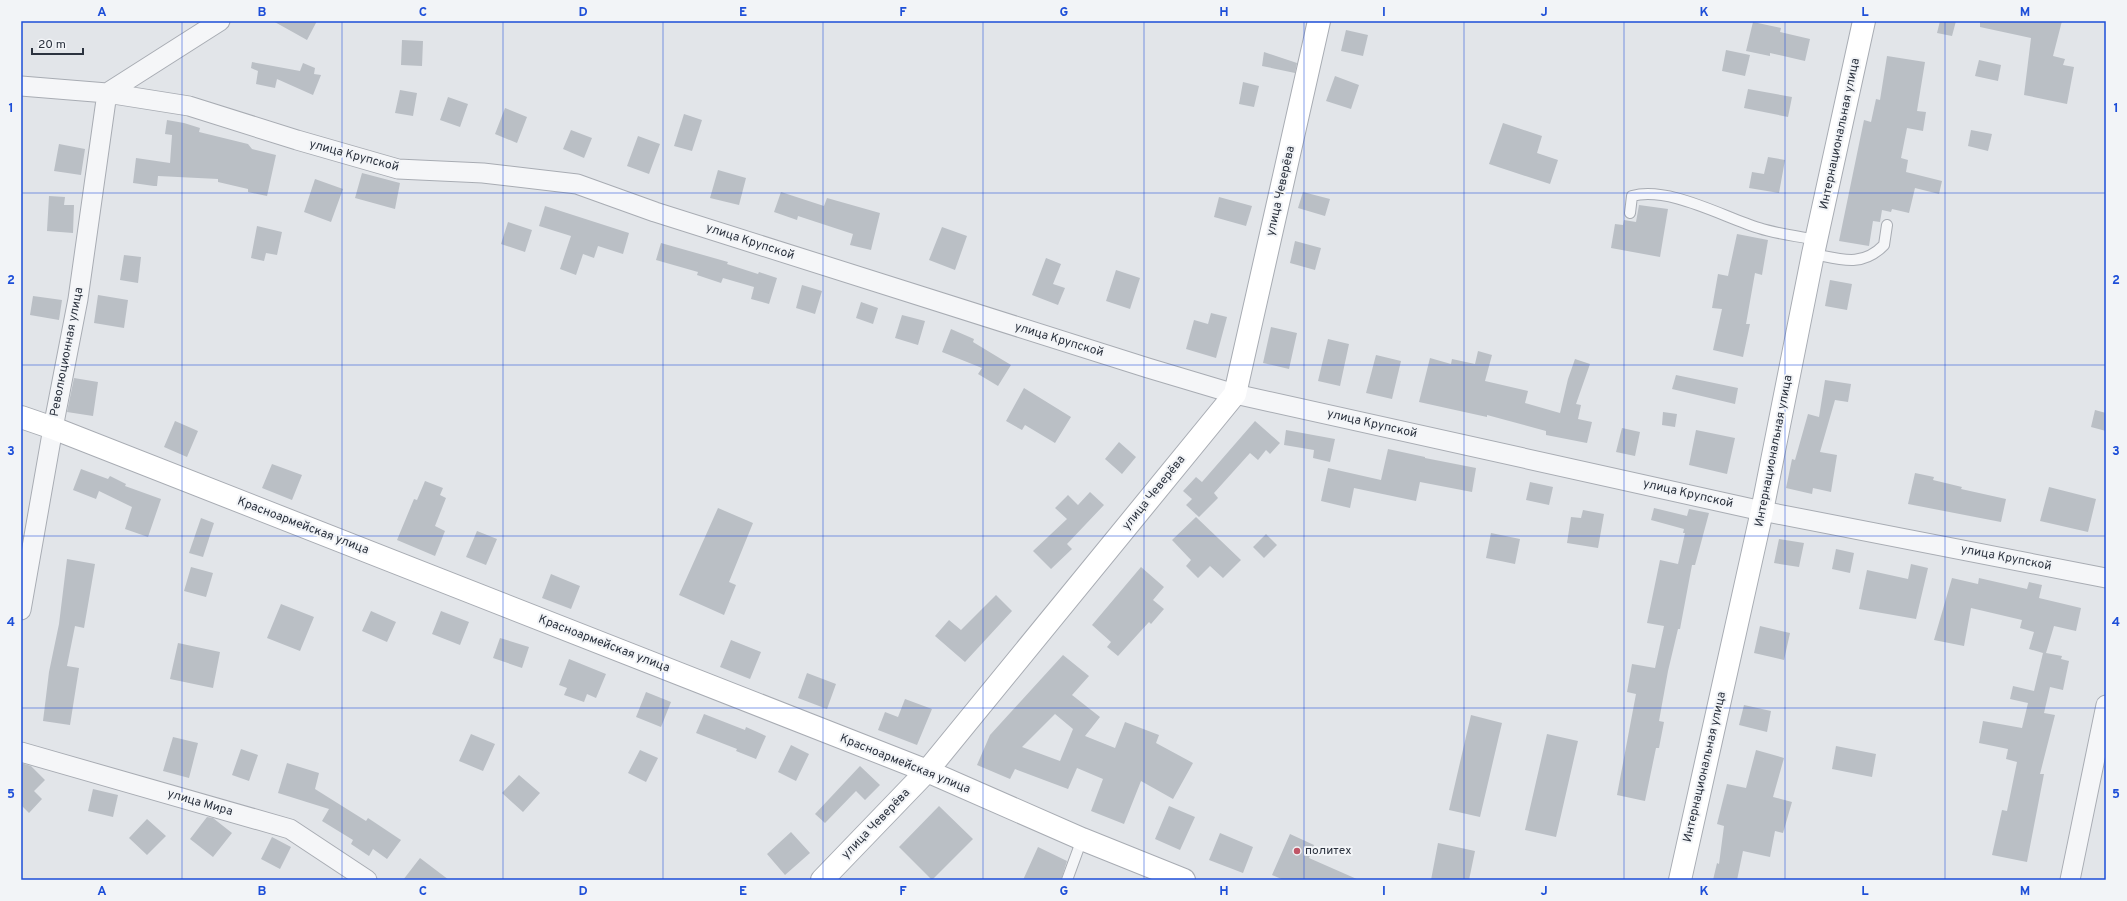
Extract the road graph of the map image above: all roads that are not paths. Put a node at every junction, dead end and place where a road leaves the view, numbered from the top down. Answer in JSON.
{"nodes":[{"id":1,"x":220,"y":21,"type":"edge"},
{"id":2,"x":1319,"y":21,"type":"edge"},
{"id":3,"x":1864,"y":21,"type":"edge"},
{"id":4,"x":21,"y":86,"type":"edge"},
{"id":5,"x":107,"y":93,"type":"junction"},
{"id":6,"x":1630,"y":213,"type":"dead end"},
{"id":7,"x":1887,"y":224,"type":"dead end"},
{"id":8,"x":1814,"y":247,"type":"junction"},
{"id":9,"x":1235,"y":394,"type":"junction"},
{"id":10,"x":21,"y":417,"type":"edge"},
{"id":11,"x":53,"y":428,"type":"junction"},
{"id":12,"x":1762,"y":511,"type":"junction"},
{"id":13,"x":2106,"y":578,"type":"edge"},
{"id":14,"x":21,"y":610,"type":"edge"},
{"id":15,"x":2106,"y":705,"type":"edge"},
{"id":16,"x":21,"y":752,"type":"edge"},
{"id":17,"x":927,"y":771,"type":"junction"},
{"id":18,"x":1082,"y":839,"type":"junction"},
{"id":19,"x":367,"y":880,"type":"edge"},
{"id":20,"x":822,"y":880,"type":"edge"},
{"id":21,"x":1067,"y":880,"type":"edge"},
{"id":22,"x":1184,"y":880,"type":"edge"},
{"id":23,"x":1680,"y":880,"type":"edge"},
{"id":24,"x":2070,"y":880,"type":"edge"}],
"edges":[{"from":1,"to":5,"type":"street"},
{"from":2,"to":9,"type":"main road","name":"улица Чеверёва"},
{"from":3,"to":8,"type":"main road","name":"Интернациональная улица"},
{"from":4,"to":5,"type":"street","name":"улица Крупской"},
{"from":5,"to":9,"type":"street","name":"улица Крупской"},
{"from":5,"to":11,"type":"street","name":"Революционная улица"},
{"from":6,"to":8,"type":"lane"},
{"from":7,"to":8,"type":"lane"},
{"from":8,"to":12,"type":"main road","name":"Интернациональная улица"},
{"from":9,"to":12,"type":"street","name":"улица Крупской"},
{"from":9,"to":17,"type":"main road","name":"улица Чеверёва"},
{"from":10,"to":11,"type":"main road","name":"Красноармейская улица"},
{"from":11,"to":14,"type":"street","name":"Революционная улица"},
{"from":11,"to":17,"type":"main road","name":"Красноармейская улица"},
{"from":12,"to":13,"type":"street","name":"улица Крупской"},
{"from":12,"to":23,"type":"main road","name":"Интернациональная улица"},
{"from":15,"to":24,"type":"street"},
{"from":16,"to":19,"type":"street","name":"улица Мира"},
{"from":17,"to":18,"type":"main road","name":"Красноармейская улица"},
{"from":17,"to":20,"type":"main road","name":"улица Чеверёва"},
{"from":18,"to":21,"type":"lane"},
{"from":18,"to":22,"type":"main road","name":"Красноармейская улица"}]}
